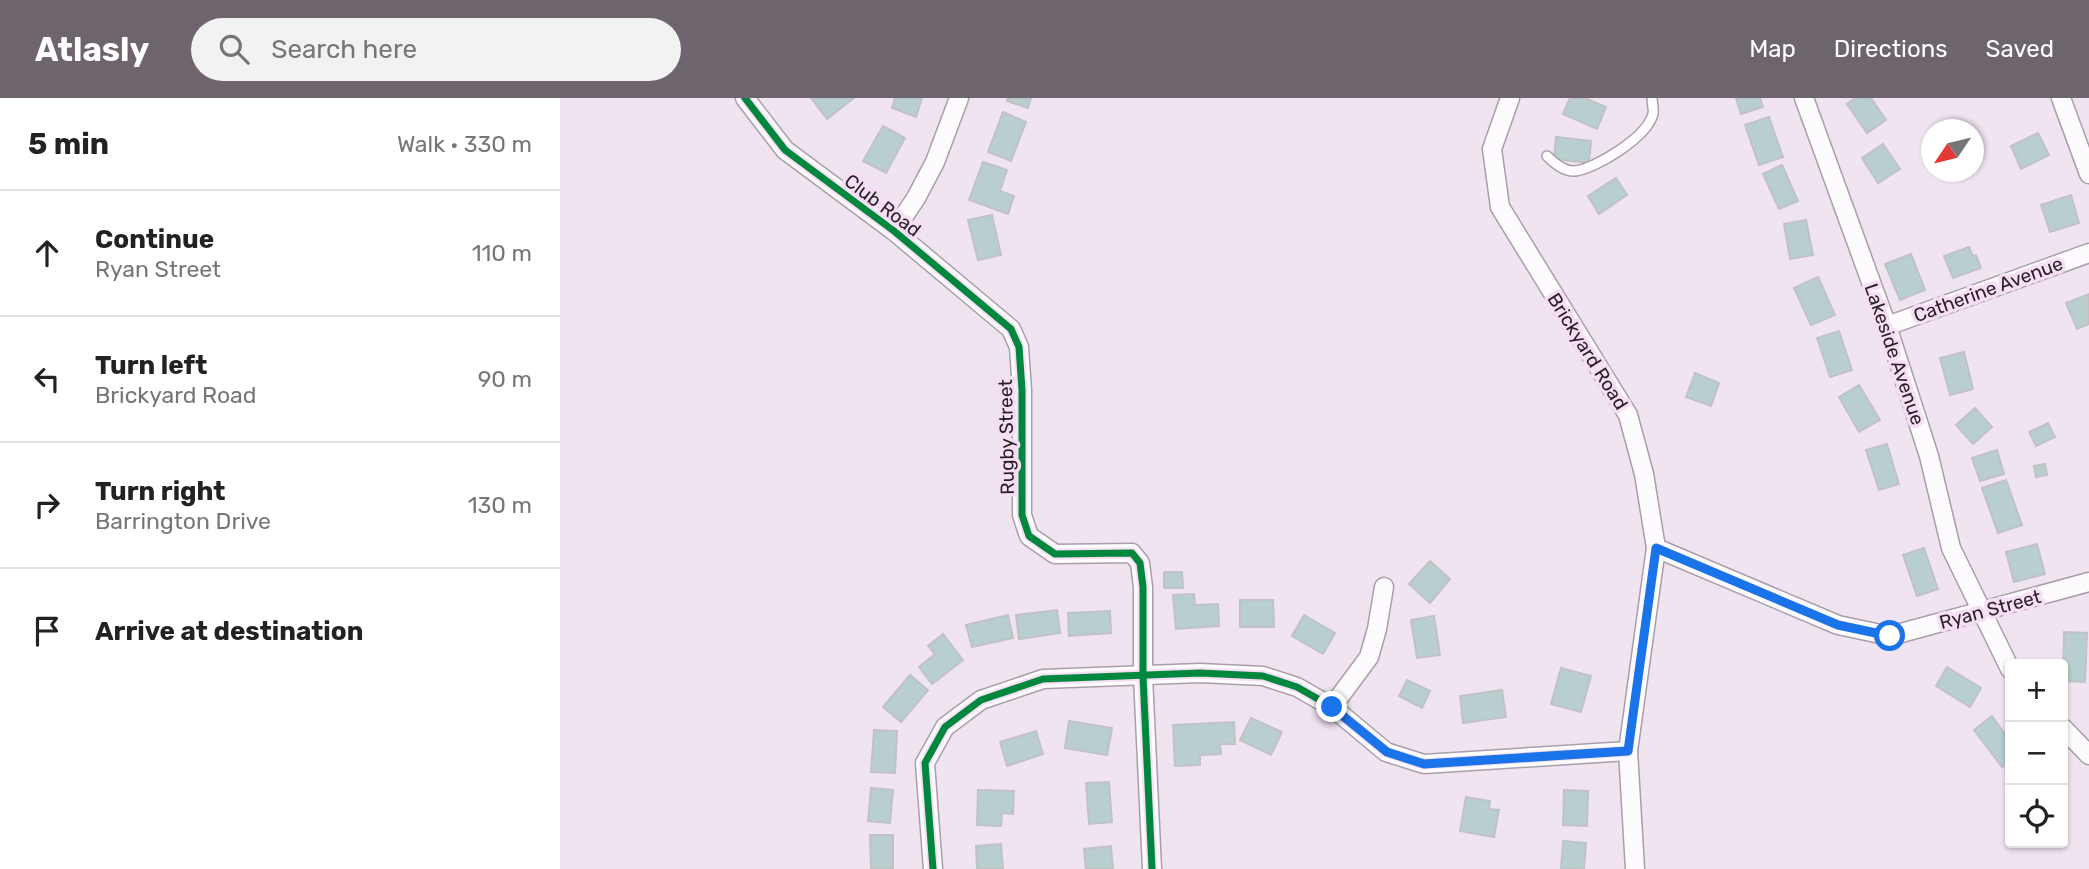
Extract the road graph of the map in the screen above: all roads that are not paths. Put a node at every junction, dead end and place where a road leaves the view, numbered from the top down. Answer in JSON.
{"nodes":[{"id":1,"x":745,"y":98,"type":"edge"},
{"id":2,"x":959,"y":98,"type":"edge"},
{"id":3,"x":1510,"y":98,"type":"edge"},
{"id":4,"x":1652,"y":98,"type":"edge"},
{"id":5,"x":1804,"y":98,"type":"edge"},
{"id":6,"x":2061,"y":98,"type":"edge"},
{"id":7,"x":1546,"y":156,"type":"dead end"},
{"id":8,"x":2089,"y":174,"type":"edge"},
{"id":9,"x":894,"y":231,"type":"junction"},
{"id":10,"x":2089,"y":253,"type":"edge"},
{"id":11,"x":1887,"y":326,"type":"junction"},
{"id":12,"x":1011,"y":329,"type":"joint"},
{"id":13,"x":1656,"y":548,"type":"junction"},
{"id":14,"x":2089,"y":582,"type":"edge"},
{"id":15,"x":1384,"y":587,"type":"dead end"},
{"id":16,"x":1982,"y":610,"type":"junction"},
{"id":17,"x":2005,"y":659,"type":"edge"},
{"id":18,"x":1143,"y":676,"type":"junction"},
{"id":19,"x":1332,"y":707,"type":"junction"},
{"id":20,"x":2068,"y":733,"type":"edge"},
{"id":21,"x":1628,"y":751,"type":"junction"},
{"id":22,"x":2089,"y":755,"type":"edge"},
{"id":23,"x":933,"y":869,"type":"edge"},
{"id":24,"x":1152,"y":869,"type":"edge"},
{"id":25,"x":1635,"y":869,"type":"edge"}],
"edges":[{"from":1,"to":9,"type":"street","name":"Club Road"},
{"from":2,"to":9,"type":"street"},
{"from":3,"to":13,"type":"street","name":"Brickyard Road"},
{"from":4,"to":7,"type":"lane"},
{"from":5,"to":11,"type":"street","name":"Lakeside Avenue"},
{"from":6,"to":8,"type":"street"},
{"from":9,"to":12,"type":"street","name":"Club Road"},
{"from":10,"to":11,"type":"street","name":"Catherine Avenue"},
{"from":11,"to":16,"type":"street","name":"Lakeside Avenue"},
{"from":12,"to":18,"type":"street","name":"Rugby Street"},
{"from":13,"to":16,"type":"street","name":"Ryan Street"},
{"from":13,"to":21,"type":"street","name":"Brickyard Road"},
{"from":14,"to":16,"type":"street","name":"Ryan Street"},
{"from":15,"to":19,"type":"street"},
{"from":16,"to":17,"type":"street","name":"Lakeside Avenue"},
{"from":18,"to":19,"type":"street"},
{"from":18,"to":23,"type":"street"},
{"from":18,"to":24,"type":"street","name":"Rugby Street"},
{"from":19,"to":21,"type":"street"},
{"from":20,"to":22,"type":"street"},
{"from":21,"to":25,"type":"street","name":"Brickyard Road"}]}
